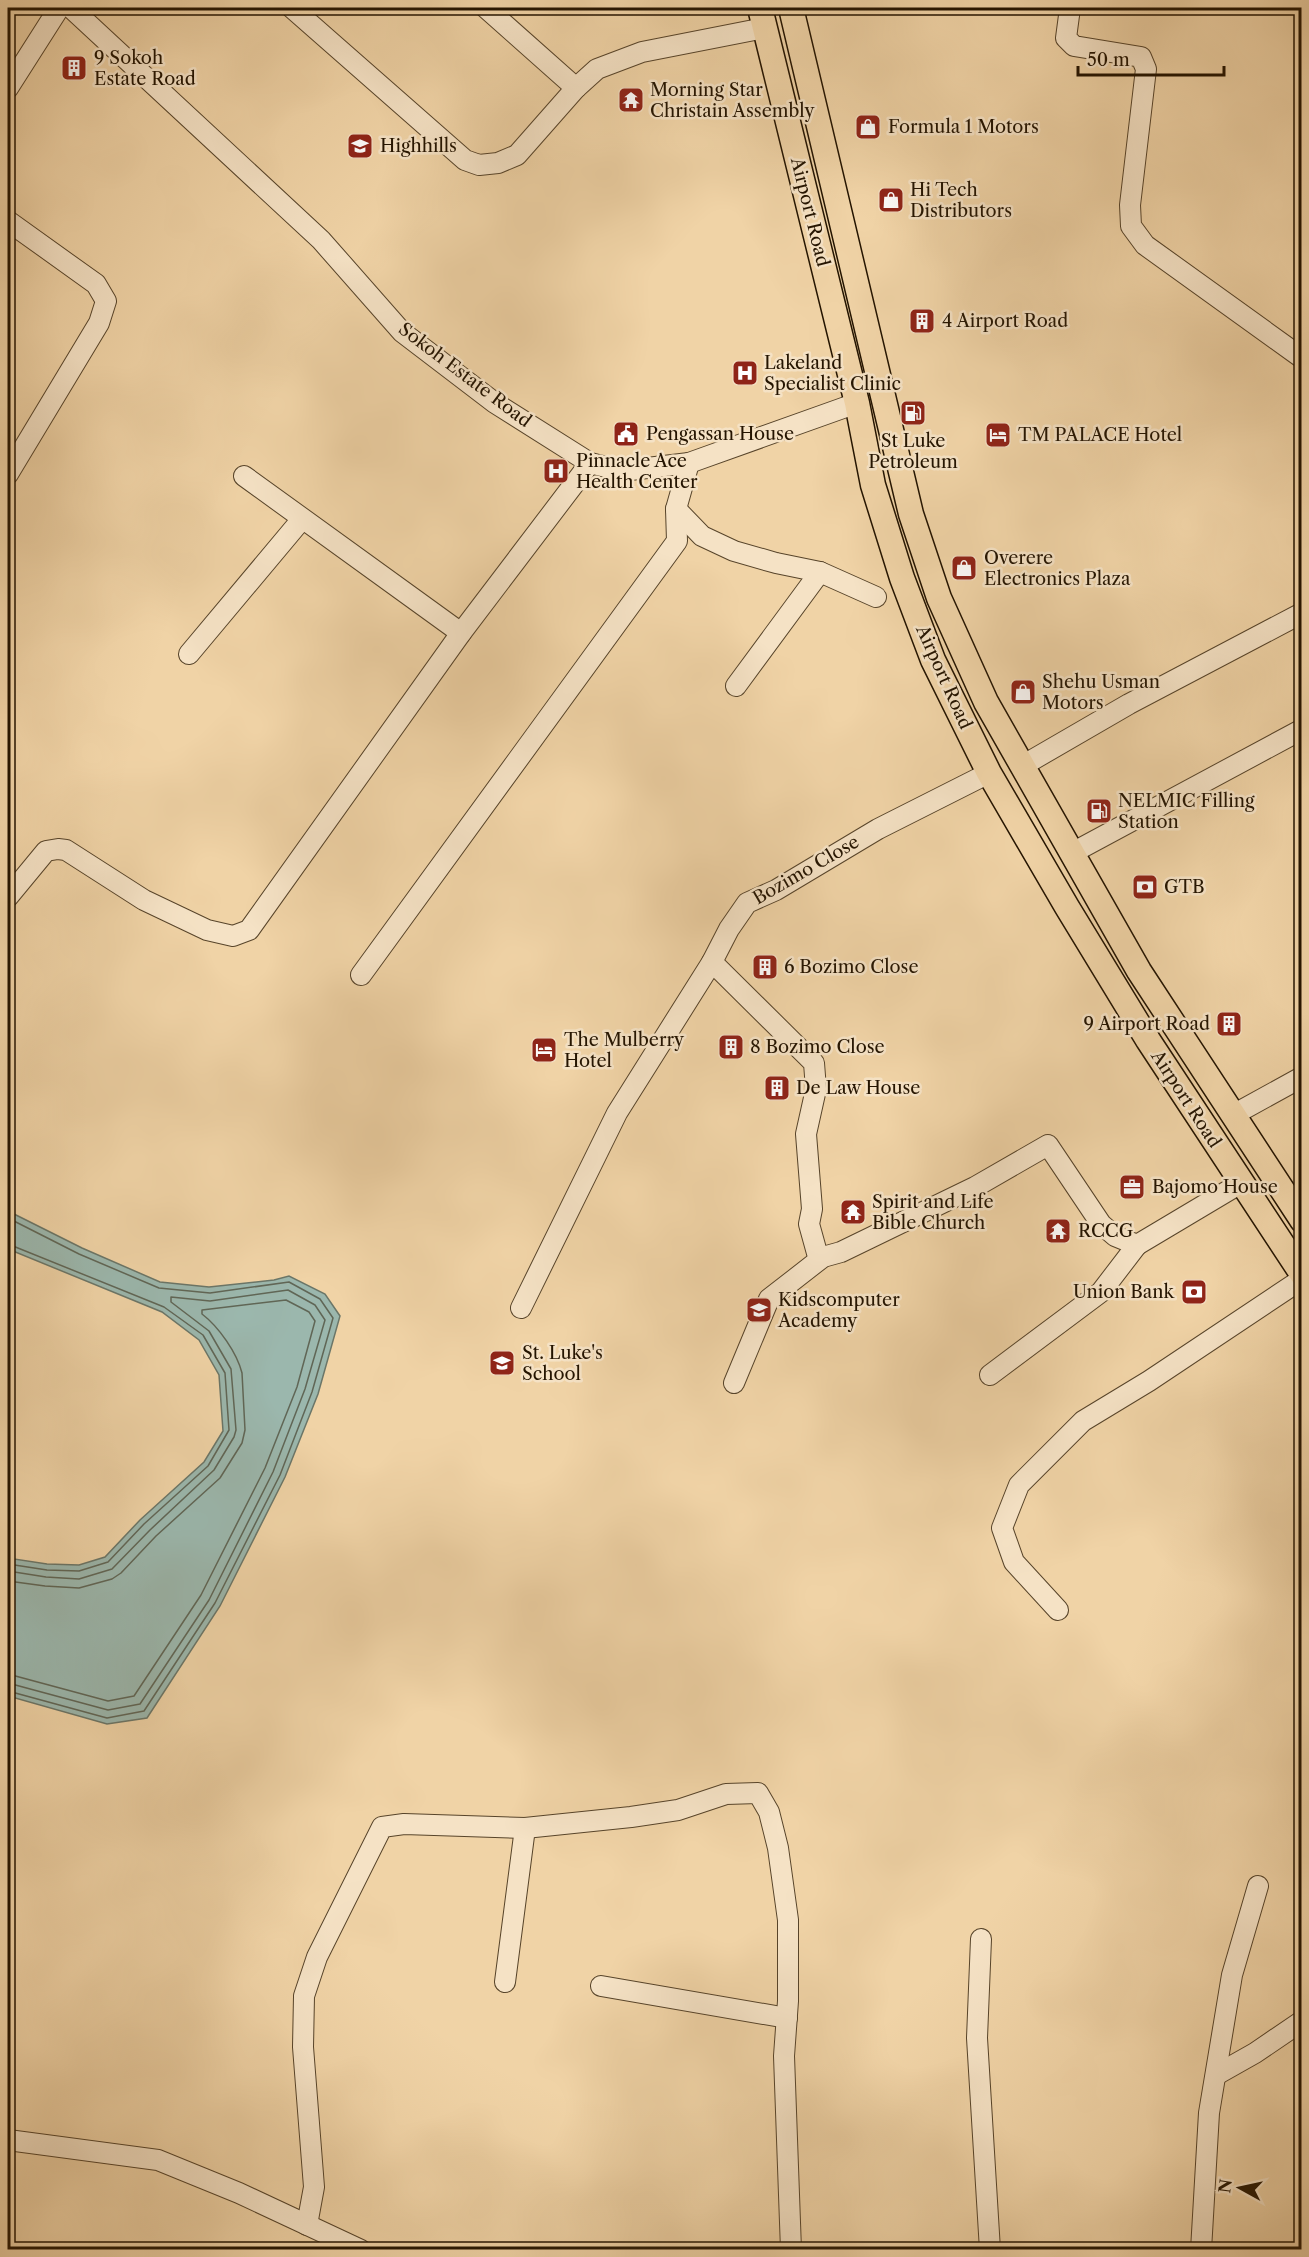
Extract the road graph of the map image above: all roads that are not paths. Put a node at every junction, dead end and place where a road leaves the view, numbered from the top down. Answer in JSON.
{"nodes":[{"id":1,"x":59,"y":8,"type":"edge"},
{"id":2,"x":71,"y":8,"type":"edge"},
{"id":3,"x":292,"y":8,"type":"edge"},
{"id":4,"x":486,"y":8,"type":"edge"},
{"id":5,"x":791,"y":8,"type":"edge"},
{"id":6,"x":1070,"y":8,"type":"edge"},
{"id":7,"x":762,"y":18,"type":"edge"},
{"id":8,"x":8,"y":88,"type":"edge"},
{"id":9,"x":576,"y":88,"type":"junction"},
{"id":10,"x":8,"y":221,"type":"edge"},
{"id":11,"x":1302,"y":358,"type":"edge"},
{"id":12,"x":857,"y":403,"type":"junction"},
{"id":13,"x":590,"y":463,"type":"junction"},
{"id":14,"x":689,"y":463,"type":"junction"},
{"id":15,"x":8,"y":474,"type":"edge"},
{"id":16,"x":244,"y":476,"type":"dead end"},
{"id":17,"x":676,"y":509,"type":"junction"},
{"id":18,"x":302,"y":519,"type":"junction"},
{"id":19,"x":819,"y":572,"type":"junction"},
{"id":20,"x":876,"y":597,"type":"dead end"},
{"id":21,"x":1302,"y":613,"type":"edge"},
{"id":22,"x":461,"y":633,"type":"junction"},
{"id":23,"x":189,"y":654,"type":"dead end"},
{"id":24,"x":736,"y":686,"type":"dead end"},
{"id":25,"x":1302,"y":732,"type":"edge"},
{"id":26,"x":1022,"y":766,"type":"junction"},
{"id":27,"x":989,"y":773,"type":"junction"},
{"id":28,"x":1072,"y":853,"type":"junction"},
{"id":29,"x":1093,"y":890,"type":"junction"},
{"id":30,"x":8,"y":897,"type":"edge"},
{"id":31,"x":1067,"y":907,"type":"junction"},
{"id":32,"x":712,"y":962,"type":"junction"},
{"id":33,"x":361,"y":975,"type":"dead end"},
{"id":34,"x":1302,"y":1077,"type":"edge"},
{"id":35,"x":1233,"y":1115,"type":"junction"},
{"id":36,"x":1241,"y":1183,"type":"junction"},
{"id":37,"x":1302,"y":1220,"type":"edge"},
{"id":38,"x":1137,"y":1245,"type":"junction"},
{"id":39,"x":823,"y":1257,"type":"junction"},
{"id":40,"x":1302,"y":1274,"type":"edge"},
{"id":41,"x":1302,"y":1280,"type":"edge"},
{"id":42,"x":521,"y":1308,"type":"dead end"},
{"id":43,"x":990,"y":1375,"type":"dead end"},
{"id":44,"x":734,"y":1383,"type":"dead end"},
{"id":45,"x":1058,"y":1610,"type":"dead end"},
{"id":46,"x":525,"y":1828,"type":"junction"},
{"id":47,"x":1258,"y":1886,"type":"dead end"},
{"id":48,"x":981,"y":1939,"type":"dead end"},
{"id":49,"x":505,"y":1982,"type":"dead end"},
{"id":50,"x":601,"y":1986,"type":"dead end"},
{"id":51,"x":787,"y":2019,"type":"junction"},
{"id":52,"x":1302,"y":2021,"type":"edge"},
{"id":53,"x":1216,"y":2074,"type":"junction"},
{"id":54,"x":8,"y":2140,"type":"edge"},
{"id":55,"x":306,"y":2225,"type":"junction"},
{"id":56,"x":361,"y":2250,"type":"edge"},
{"id":57,"x":790,"y":2250,"type":"edge"},
{"id":58,"x":990,"y":2250,"type":"edge"},
{"id":59,"x":1201,"y":2250,"type":"edge"}],
"edges":[{"from":1,"to":8,"type":"street"},
{"from":2,"to":13,"type":"street","name":"Sokoh Estate Road"},
{"from":3,"to":9,"type":"street"},
{"from":4,"to":9,"type":"street"},
{"from":5,"to":26,"type":"main road","name":"Airport Road"},
{"from":6,"to":11,"type":"street"},
{"from":7,"to":9,"type":"street"},
{"from":7,"to":12,"type":"main road","name":"Airport Road"},
{"from":10,"to":15,"type":"street"},
{"from":12,"to":14,"type":"street","name":"Sokoh Estate Road"},
{"from":12,"to":27,"type":"main road","name":"Airport Road"},
{"from":13,"to":14,"type":"street","name":"Sokoh Estate Road"},
{"from":13,"to":22,"type":"street"},
{"from":14,"to":17,"type":"street"},
{"from":16,"to":18,"type":"street"},
{"from":17,"to":19,"type":"street"},
{"from":17,"to":33,"type":"street"},
{"from":18,"to":22,"type":"street"},
{"from":18,"to":23,"type":"street"},
{"from":19,"to":20,"type":"street"},
{"from":19,"to":24,"type":"street"},
{"from":21,"to":26,"type":"street"},
{"from":22,"to":30,"type":"street"},
{"from":25,"to":28,"type":"street"},
{"from":26,"to":28,"type":"main road","name":"Airport Road"},
{"from":27,"to":31,"type":"main road","name":"Airport Road"},
{"from":27,"to":32,"type":"street","name":"Bozimo Close"},
{"from":28,"to":29,"type":"main road","name":"Airport Road"},
{"from":29,"to":31,"type":"main road"},
{"from":29,"to":35,"type":"main road","name":"Airport Road"},
{"from":31,"to":36,"type":"main road","name":"Airport Road"},
{"from":32,"to":39,"type":"street"},
{"from":32,"to":42,"type":"street","name":"Bozimo Close"},
{"from":34,"to":35,"type":"street"},
{"from":35,"to":37,"type":"main road","name":"Airport Road"},
{"from":36,"to":38,"type":"street"},
{"from":36,"to":40,"type":"main road","name":"Airport Road"},
{"from":38,"to":39,"type":"street"},
{"from":38,"to":43,"type":"street"},
{"from":39,"to":44,"type":"street"},
{"from":41,"to":45,"type":"street"},
{"from":46,"to":49,"type":"street"},
{"from":46,"to":51,"type":"street"},
{"from":46,"to":55,"type":"street"},
{"from":47,"to":53,"type":"street"},
{"from":48,"to":58,"type":"street"},
{"from":50,"to":51,"type":"street"},
{"from":51,"to":57,"type":"street"},
{"from":52,"to":53,"type":"street"},
{"from":53,"to":59,"type":"street"},
{"from":54,"to":55,"type":"street"},
{"from":55,"to":56,"type":"street"}]}
